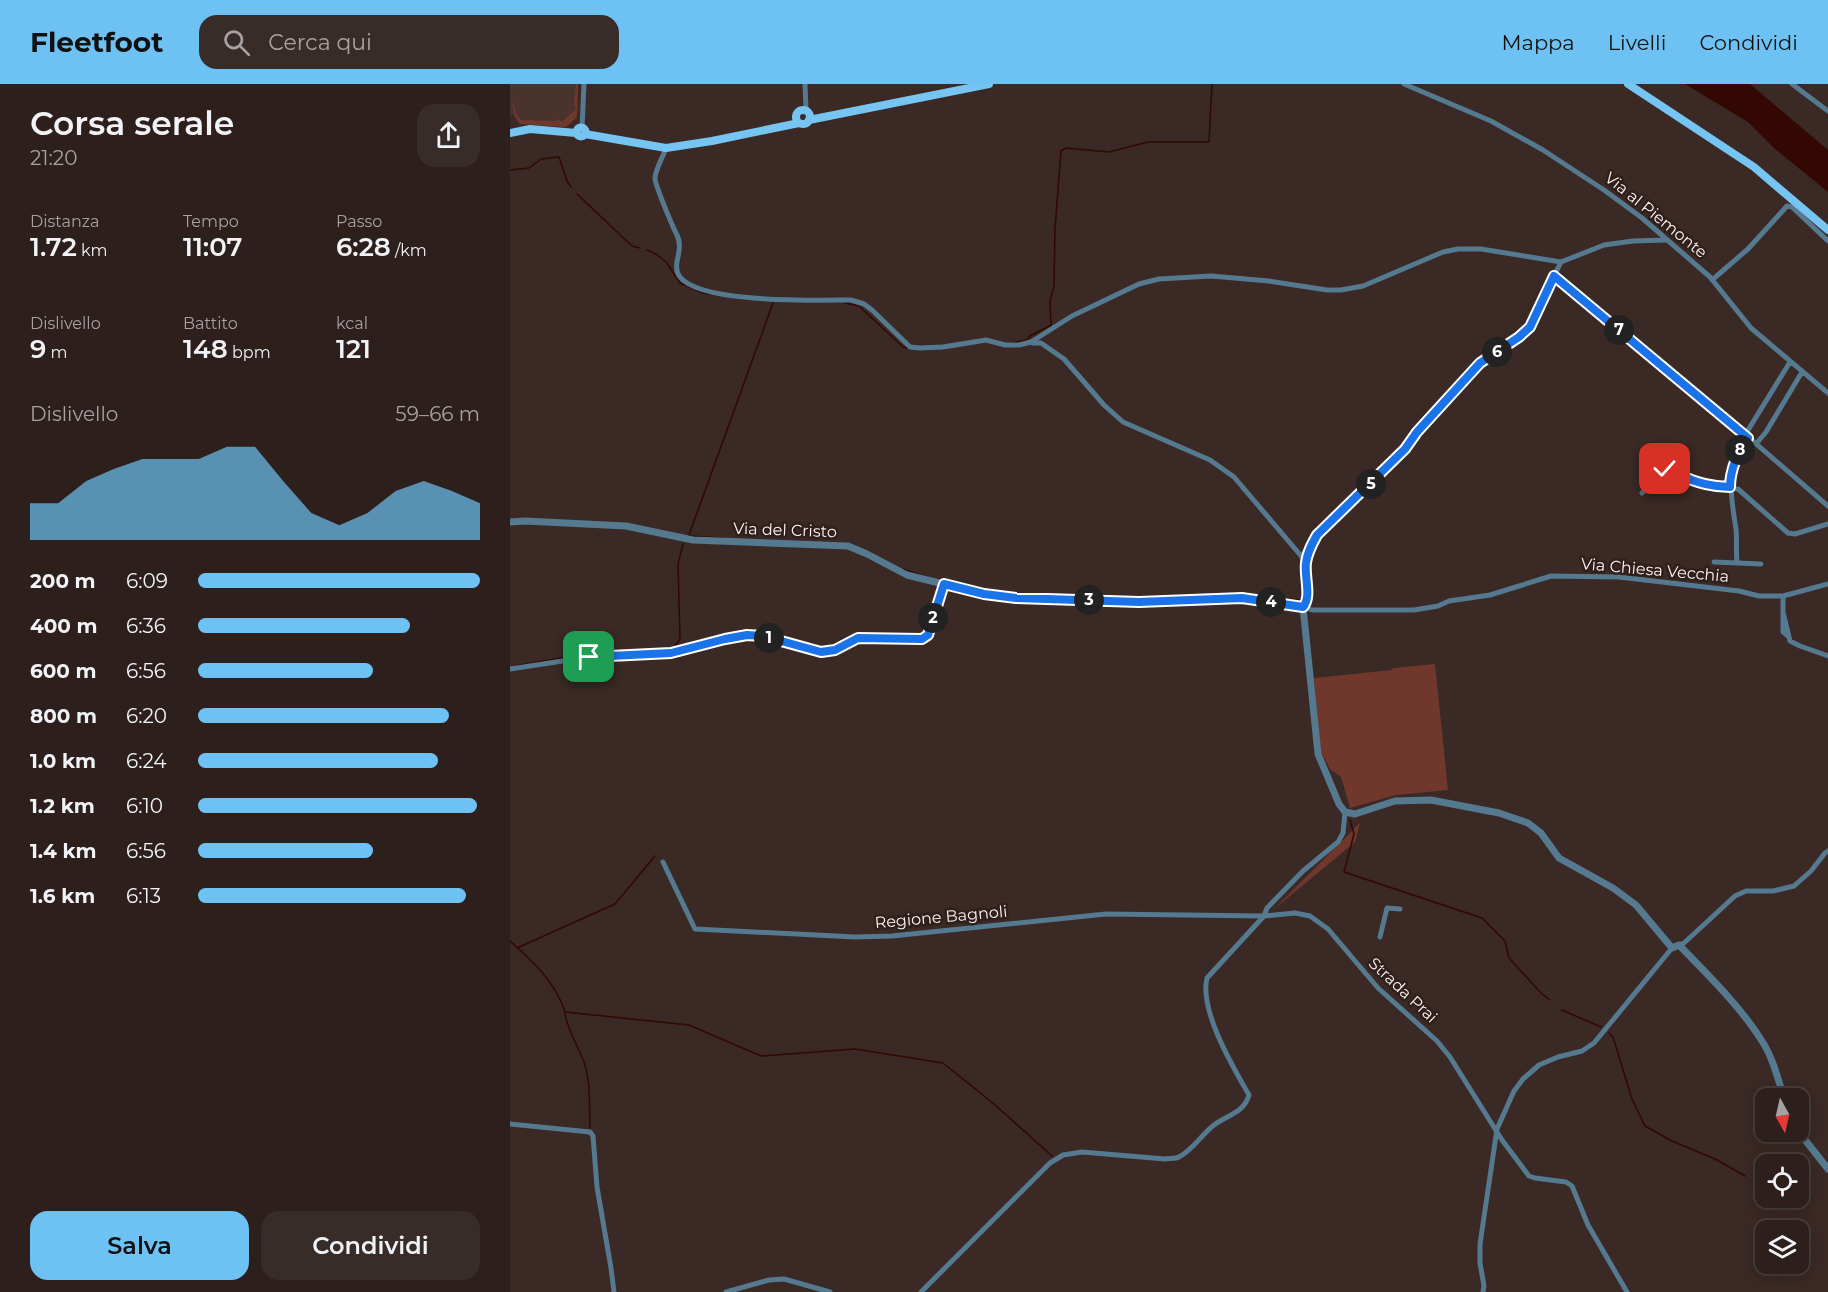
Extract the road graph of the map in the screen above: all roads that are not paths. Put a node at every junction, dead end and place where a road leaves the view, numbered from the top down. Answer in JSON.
{"nodes":[{"id":1,"x":584,"y":84,"type":"edge"},
{"id":2,"x":805,"y":84,"type":"edge"},
{"id":3,"x":989,"y":84,"type":"edge"},
{"id":4,"x":1404,"y":84,"type":"edge"},
{"id":5,"x":1628,"y":84,"type":"edge"},
{"id":6,"x":1792,"y":84,"type":"edge"},
{"id":7,"x":955,"y":87,"type":"edge"},
{"id":8,"x":1828,"y":111,"type":"edge"},
{"id":9,"x":803,"y":116,"type":"junction"},
{"id":10,"x":581,"y":132,"type":"junction"},
{"id":11,"x":510,"y":133,"type":"edge"},
{"id":12,"x":666,"y":148,"type":"junction"},
{"id":13,"x":1828,"y":230,"type":"edge"},
{"id":14,"x":1666,"y":240,"type":"junction"},
{"id":15,"x":1828,"y":240,"type":"edge"},
{"id":16,"x":1560,"y":262,"type":"junction"},
{"id":17,"x":1554,"y":276,"type":"junction"},
{"id":18,"x":1712,"y":280,"type":"junction"},
{"id":19,"x":1031,"y":342,"type":"junction"},
{"id":20,"x":1790,"y":362,"type":"junction"},
{"id":21,"x":1802,"y":372,"type":"junction"},
{"id":22,"x":1828,"y":393,"type":"edge"},
{"id":23,"x":1747,"y":436,"type":"junction"},
{"id":24,"x":1756,"y":444,"type":"junction"},
{"id":25,"x":1730,"y":487,"type":"junction"},
{"id":26,"x":1642,"y":493,"type":"dead end"},
{"id":27,"x":1828,"y":506,"type":"edge"},
{"id":28,"x":510,"y":522,"type":"edge"},
{"id":29,"x":1828,"y":524,"type":"edge"},
{"id":30,"x":1317,"y":535,"type":"junction"},
{"id":31,"x":1302,"y":557,"type":"junction"},
{"id":32,"x":1714,"y":562,"type":"dead end"},
{"id":33,"x":1737,"y":563,"type":"junction"},
{"id":34,"x":1761,"y":564,"type":"dead end"},
{"id":35,"x":1305,"y":579,"type":"junction"},
{"id":36,"x":944,"y":584,"type":"junction"},
{"id":37,"x":1828,"y":584,"type":"edge"},
{"id":38,"x":1783,"y":596,"type":"junction"},
{"id":39,"x":1303,"y":607,"type":"junction"},
{"id":40,"x":1828,"y":656,"type":"edge"},
{"id":41,"x":510,"y":669,"type":"edge"},
{"id":42,"x":1345,"y":812,"type":"junction"},
{"id":43,"x":1828,"y":851,"type":"edge"},
{"id":44,"x":663,"y":862,"type":"dead end"},
{"id":45,"x":1400,"y":909,"type":"dead end"},
{"id":46,"x":1264,"y":916,"type":"junction"},
{"id":47,"x":1380,"y":937,"type":"dead end"},
{"id":48,"x":1676,"y":946,"type":"junction"},
{"id":49,"x":1781,"y":1088,"type":"edge"},
{"id":50,"x":510,"y":1124,"type":"edge"},
{"id":51,"x":1497,"y":1129,"type":"junction"},
{"id":52,"x":1807,"y":1142,"type":"edge"},
{"id":53,"x":1828,"y":1169,"type":"edge"},
{"id":54,"x":614,"y":1292,"type":"edge"},
{"id":55,"x":726,"y":1292,"type":"edge"},
{"id":56,"x":830,"y":1292,"type":"edge"},
{"id":57,"x":921,"y":1292,"type":"edge"},
{"id":58,"x":1483,"y":1292,"type":"edge"},
{"id":59,"x":1628,"y":1292,"type":"edge"}],
"edges":[{"from":1,"to":10,"type":"street"},
{"from":2,"to":9,"type":"street"},
{"from":3,"to":7,"type":"main road"},
{"from":4,"to":14,"type":"street","name":"Via al Piemonte"},
{"from":5,"to":13,"type":"main road"},
{"from":6,"to":8,"type":"street"},
{"from":7,"to":9,"type":"main road"},
{"from":9,"to":12,"type":"main road"},
{"from":10,"to":11,"type":"main road"},
{"from":10,"to":12,"type":"main road"},
{"from":12,"to":19,"type":"street"},
{"from":14,"to":16,"type":"street"},
{"from":14,"to":18,"type":"street","name":"Via al Piemonte"},
{"from":15,"to":18,"type":"street"},
{"from":16,"to":17,"type":"street"},
{"from":16,"to":19,"type":"street"},
{"from":17,"to":23,"type":"street"},
{"from":17,"to":30,"type":"street"},
{"from":18,"to":20,"type":"street","name":"Via al Piemonte"},
{"from":19,"to":31,"type":"street"},
{"from":20,"to":21,"type":"street","name":"Via al Piemonte"},
{"from":20,"to":23,"type":"street"},
{"from":21,"to":22,"type":"street","name":"Via al Piemonte"},
{"from":21,"to":24,"type":"street"},
{"from":23,"to":24,"type":"street"},
{"from":23,"to":25,"type":"street"},
{"from":24,"to":27,"type":"street"},
{"from":25,"to":26,"type":"street"},
{"from":25,"to":29,"type":"street"},
{"from":25,"to":33,"type":"street"},
{"from":28,"to":36,"type":"street","name":"Via del Cristo"},
{"from":30,"to":31,"type":"street"},
{"from":30,"to":35,"type":"street"},
{"from":31,"to":35,"type":"street"},
{"from":32,"to":33,"type":"street"},
{"from":33,"to":34,"type":"street"},
{"from":35,"to":39,"type":"street"},
{"from":36,"to":39,"type":"street","name":"Via del Cristo"},
{"from":36,"to":41,"type":"street"},
{"from":37,"to":38,"type":"street","name":"Via Chiesa Vecchia"},
{"from":38,"to":39,"type":"street","name":"Via Chiesa Vecchia"},
{"from":38,"to":40,"type":"street"},
{"from":39,"to":42,"type":"street"},
{"from":42,"to":46,"type":"street"},
{"from":42,"to":48,"type":"street"},
{"from":43,"to":48,"type":"street"},
{"from":44,"to":46,"type":"street","name":"Regione Bagnoli"},
{"from":45,"to":47,"type":"street"},
{"from":46,"to":51,"type":"street","name":"Strada Prai"},
{"from":46,"to":57,"type":"street"},
{"from":48,"to":49,"type":"street"},
{"from":48,"to":51,"type":"street"},
{"from":50,"to":54,"type":"street"},
{"from":51,"to":58,"type":"street"},
{"from":51,"to":59,"type":"street","name":"Strada Prai"},
{"from":52,"to":53,"type":"street"},
{"from":55,"to":56,"type":"street"}]}
